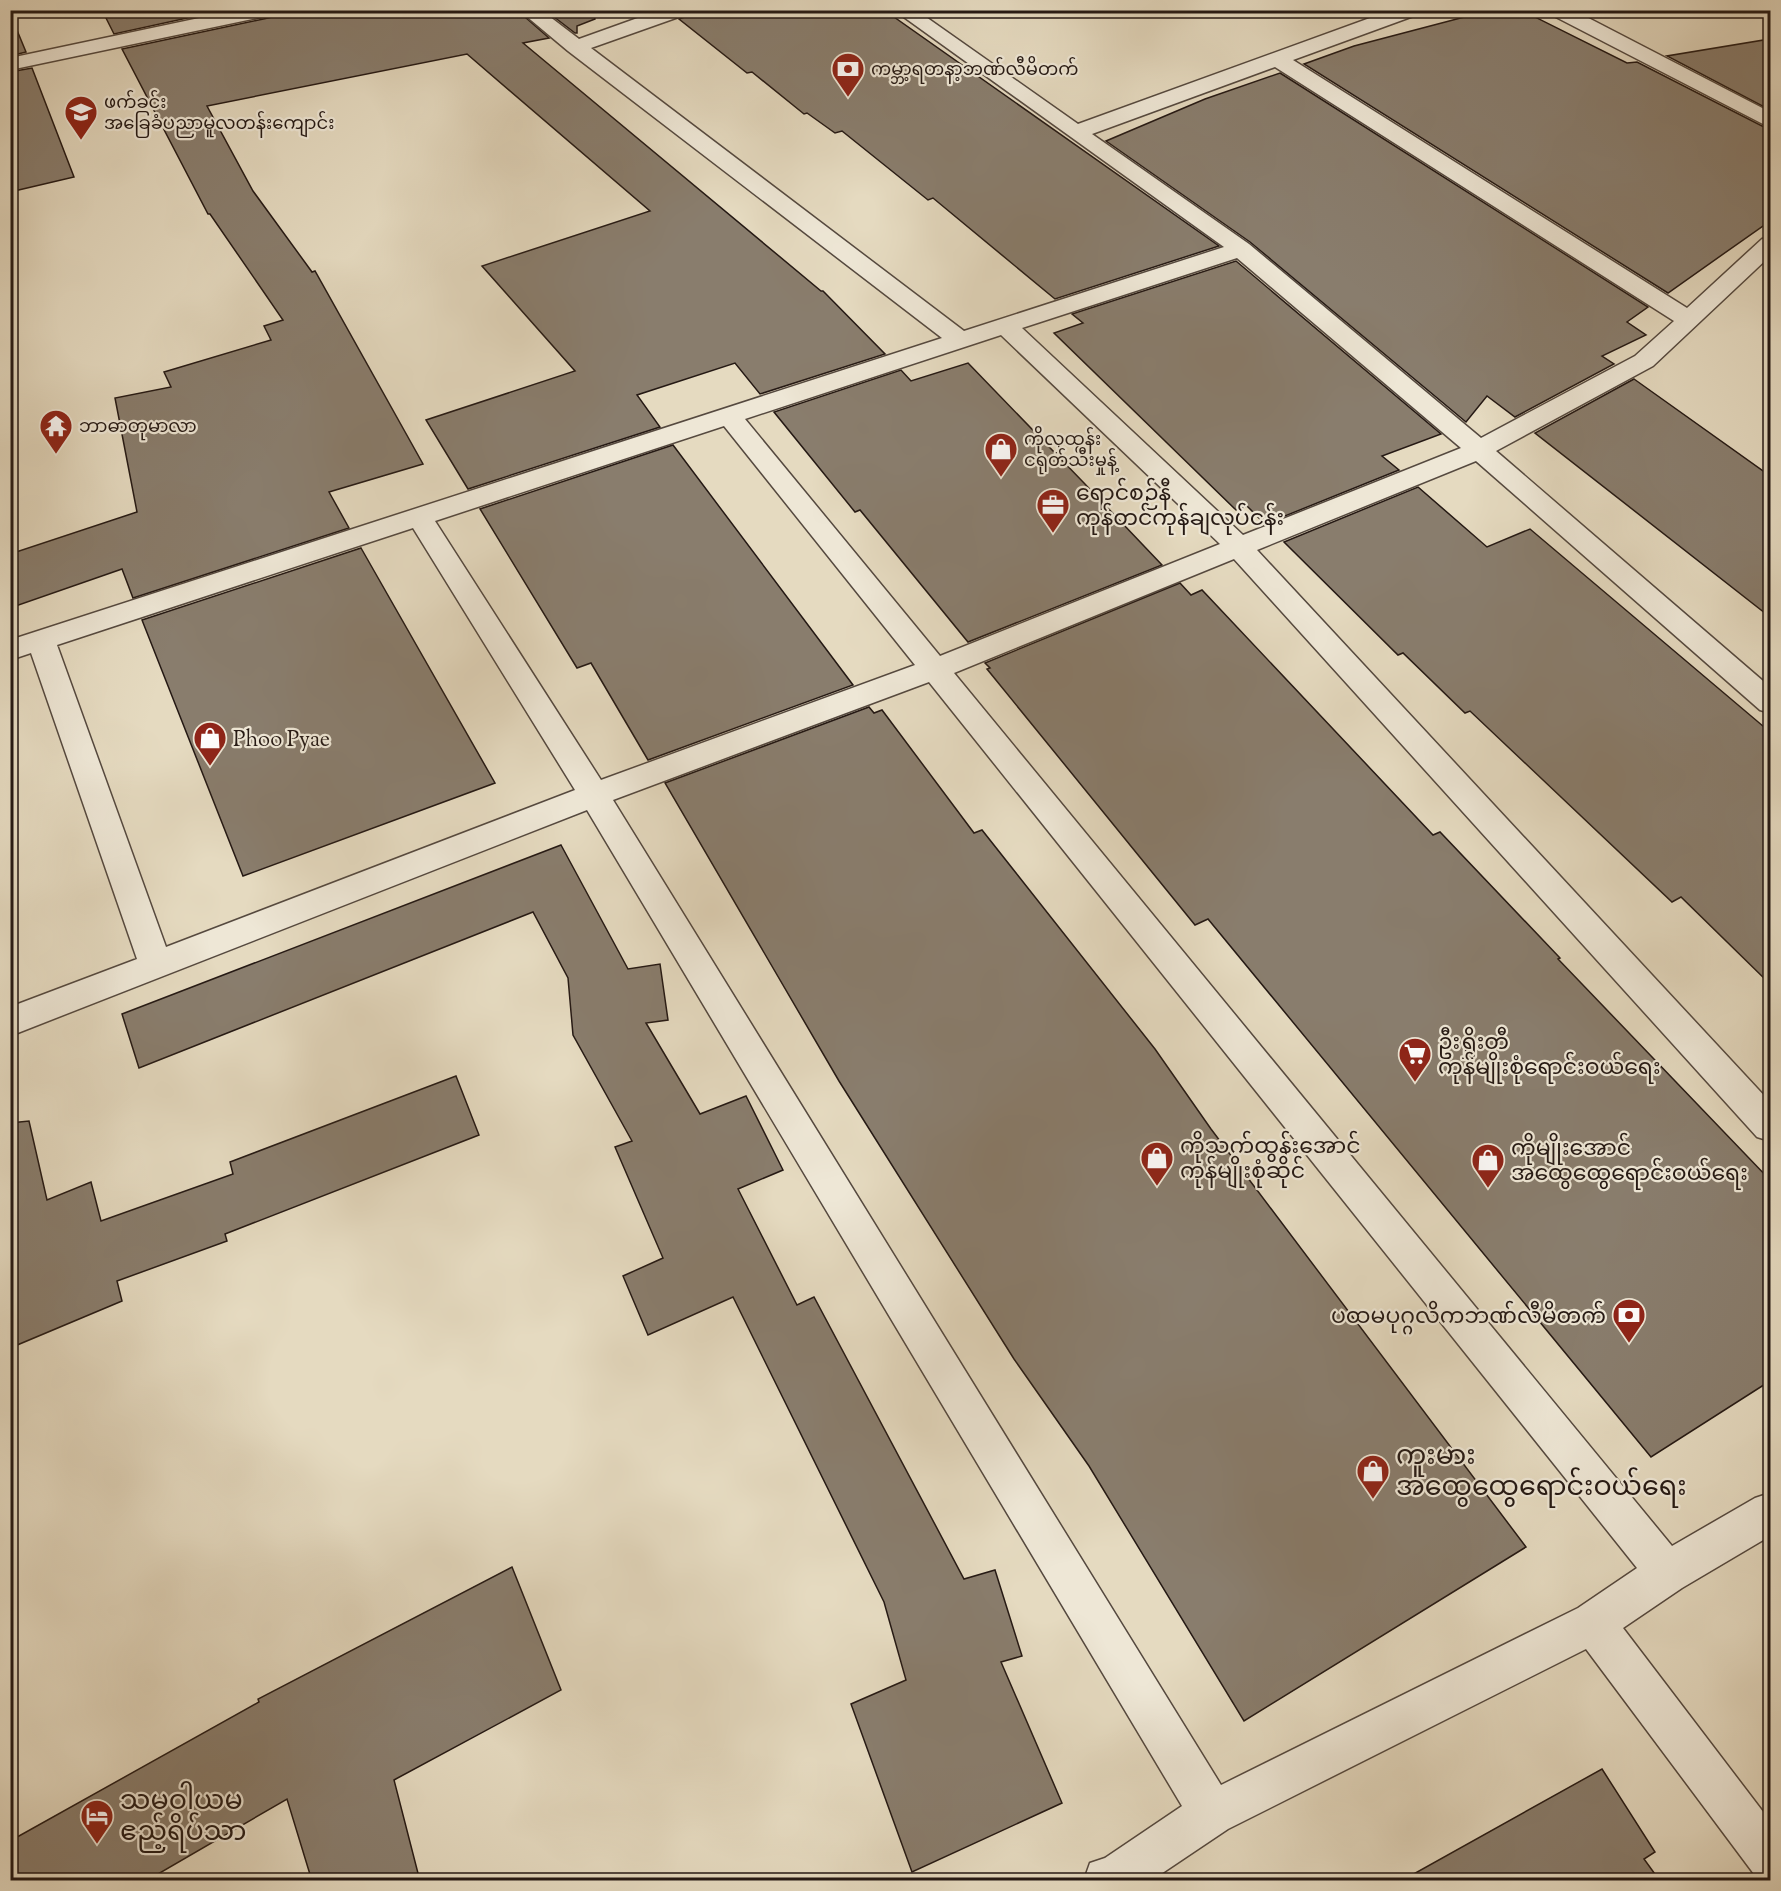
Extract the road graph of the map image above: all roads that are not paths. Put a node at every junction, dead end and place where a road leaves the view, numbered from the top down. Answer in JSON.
{"nodes":[{"id":1,"x":267,"y":10,"type":"edge"},
{"id":2,"x":528,"y":10,"type":"edge"},
{"id":3,"x":680,"y":10,"type":"edge"},
{"id":4,"x":903,"y":10,"type":"edge"},
{"id":5,"x":1412,"y":10,"type":"edge"},
{"id":6,"x":1557,"y":10,"type":"edge"},
{"id":7,"x":575,"y":46,"type":"junction"},
{"id":8,"x":1277,"y":59,"type":"junction"},
{"id":9,"x":10,"y":63,"type":"edge"},
{"id":10,"x":1770,"y":120,"type":"edge"},
{"id":11,"x":1076,"y":132,"type":"junction"},
{"id":12,"x":1770,"y":244,"type":"edge"},
{"id":13,"x":1241,"y":249,"type":"junction"},
{"id":14,"x":1689,"y":320,"type":"junction"},
{"id":15,"x":1004,"y":325,"type":"junction"},
{"id":16,"x":960,"y":340,"type":"junction"},
{"id":17,"x":729,"y":416,"type":"junction"},
{"id":18,"x":1479,"y":450,"type":"junction"},
{"id":19,"x":419,"y":517,"type":"junction"},
{"id":20,"x":1239,"y":547,"type":"junction"},
{"id":21,"x":41,"y":640,"type":"junction"},
{"id":22,"x":10,"y":650,"type":"edge"},
{"id":23,"x":935,"y":669,"type":"junction"},
{"id":24,"x":1770,"y":703,"type":"edge"},
{"id":25,"x":594,"y":795,"type":"junction"},
{"id":26,"x":156,"y":966,"type":"junction"},
{"id":27,"x":10,"y":1023,"type":"edge"},
{"id":28,"x":1770,"y":1126,"type":"edge"},
{"id":29,"x":1770,"y":1513,"type":"edge"},
{"id":30,"x":1667,"y":1573,"type":"junction"},
{"id":31,"x":1593,"y":1623,"type":"junction"},
{"id":32,"x":1212,"y":1813,"type":"junction"},
{"id":33,"x":1770,"y":1858,"type":"edge"},
{"id":34,"x":1118,"y":1878,"type":"edge"}],
"edges":[{"from":1,"to":9,"type":"street"},
{"from":2,"to":7,"type":"street"},
{"from":3,"to":7,"type":"street"},
{"from":4,"to":11,"type":"street"},
{"from":5,"to":8,"type":"street"},
{"from":6,"to":10,"type":"street"},
{"from":7,"to":16,"type":"street"},
{"from":8,"to":11,"type":"street"},
{"from":8,"to":14,"type":"street"},
{"from":11,"to":13,"type":"street"},
{"from":12,"to":14,"type":"street"},
{"from":13,"to":15,"type":"street"},
{"from":13,"to":18,"type":"street"},
{"from":14,"to":18,"type":"street"},
{"from":15,"to":16,"type":"street"},
{"from":15,"to":20,"type":"street"},
{"from":16,"to":17,"type":"street"},
{"from":17,"to":19,"type":"street"},
{"from":17,"to":23,"type":"street"},
{"from":18,"to":20,"type":"street"},
{"from":18,"to":24,"type":"street"},
{"from":19,"to":21,"type":"street"},
{"from":19,"to":25,"type":"street"},
{"from":20,"to":23,"type":"street"},
{"from":20,"to":28,"type":"street"},
{"from":21,"to":22,"type":"street"},
{"from":21,"to":26,"type":"street"},
{"from":23,"to":25,"type":"street"},
{"from":23,"to":30,"type":"street"},
{"from":25,"to":26,"type":"street"},
{"from":25,"to":32,"type":"street"},
{"from":26,"to":27,"type":"street"},
{"from":29,"to":30,"type":"street"},
{"from":30,"to":31,"type":"street"},
{"from":31,"to":32,"type":"street"},
{"from":31,"to":33,"type":"street"},
{"from":32,"to":34,"type":"street"}]}
